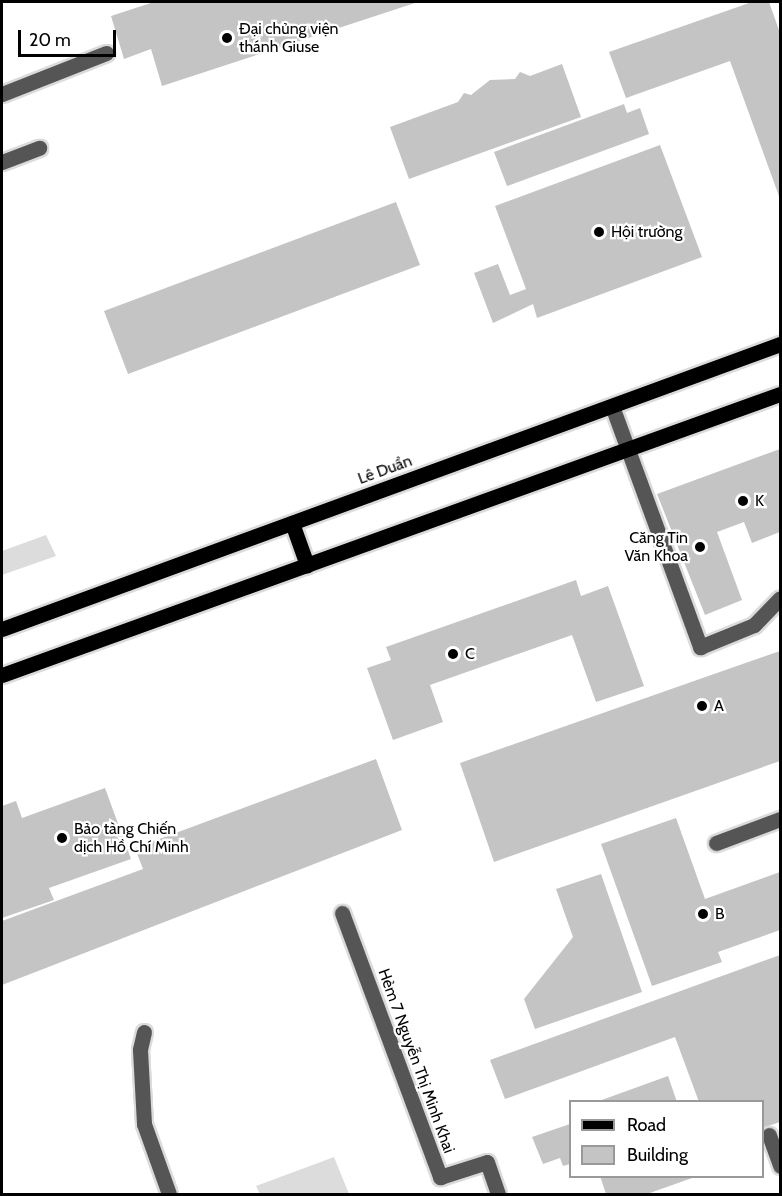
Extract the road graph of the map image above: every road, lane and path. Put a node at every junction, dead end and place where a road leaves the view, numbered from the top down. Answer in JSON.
{"nodes":[{"id":1,"x":106,"y":53,"type":"dead end"},
{"id":2,"x":2,"y":94,"type":"edge"},
{"id":3,"x":39,"y":148,"type":"dead end"},
{"id":4,"x":2,"y":162,"type":"edge"},
{"id":5,"x":780,"y":344,"type":"edge"},
{"id":6,"x":780,"y":394,"type":"edge"},
{"id":7,"x":612,"y":406,"type":"junction"},
{"id":8,"x":625,"y":450,"type":"junction"},
{"id":9,"x":292,"y":523,"type":"junction"},
{"id":10,"x":307,"y":565,"type":"junction"},
{"id":11,"x":780,"y":598,"type":"edge"},
{"id":12,"x":2,"y":629,"type":"edge"},
{"id":13,"x":2,"y":675,"type":"edge"},
{"id":14,"x":780,"y":819,"type":"edge"},
{"id":15,"x":716,"y":843,"type":"dead end"},
{"id":16,"x":342,"y":913,"type":"dead end"},
{"id":17,"x":144,"y":1032,"type":"dead end"},
{"id":18,"x":769,"y":1135,"type":"dead end"},
{"id":19,"x":780,"y":1166,"type":"edge"},
{"id":20,"x":170,"y":1194,"type":"edge"},
{"id":21,"x":498,"y":1194,"type":"edge"}],
"edges":[{"from":1,"to":2,"type":"lane"},
{"from":3,"to":4,"type":"lane"},
{"from":5,"to":7,"type":"main road","name":"Lê Duẩn"},
{"from":6,"to":8,"type":"main road"},
{"from":7,"to":8,"type":"lane"},
{"from":7,"to":9,"type":"main road","name":"Lê Duẩn"},
{"from":8,"to":10,"type":"main road"},
{"from":8,"to":11,"type":"lane"},
{"from":9,"to":10,"type":"main road"},
{"from":9,"to":12,"type":"main road","name":"Lê Duẩn"},
{"from":10,"to":13,"type":"main road"},
{"from":14,"to":15,"type":"lane"},
{"from":16,"to":21,"type":"lane","name":"Hẻm 7 Nguyễn Thị Minh Khai"},
{"from":17,"to":20,"type":"lane"},
{"from":18,"to":19,"type":"lane"}]}
